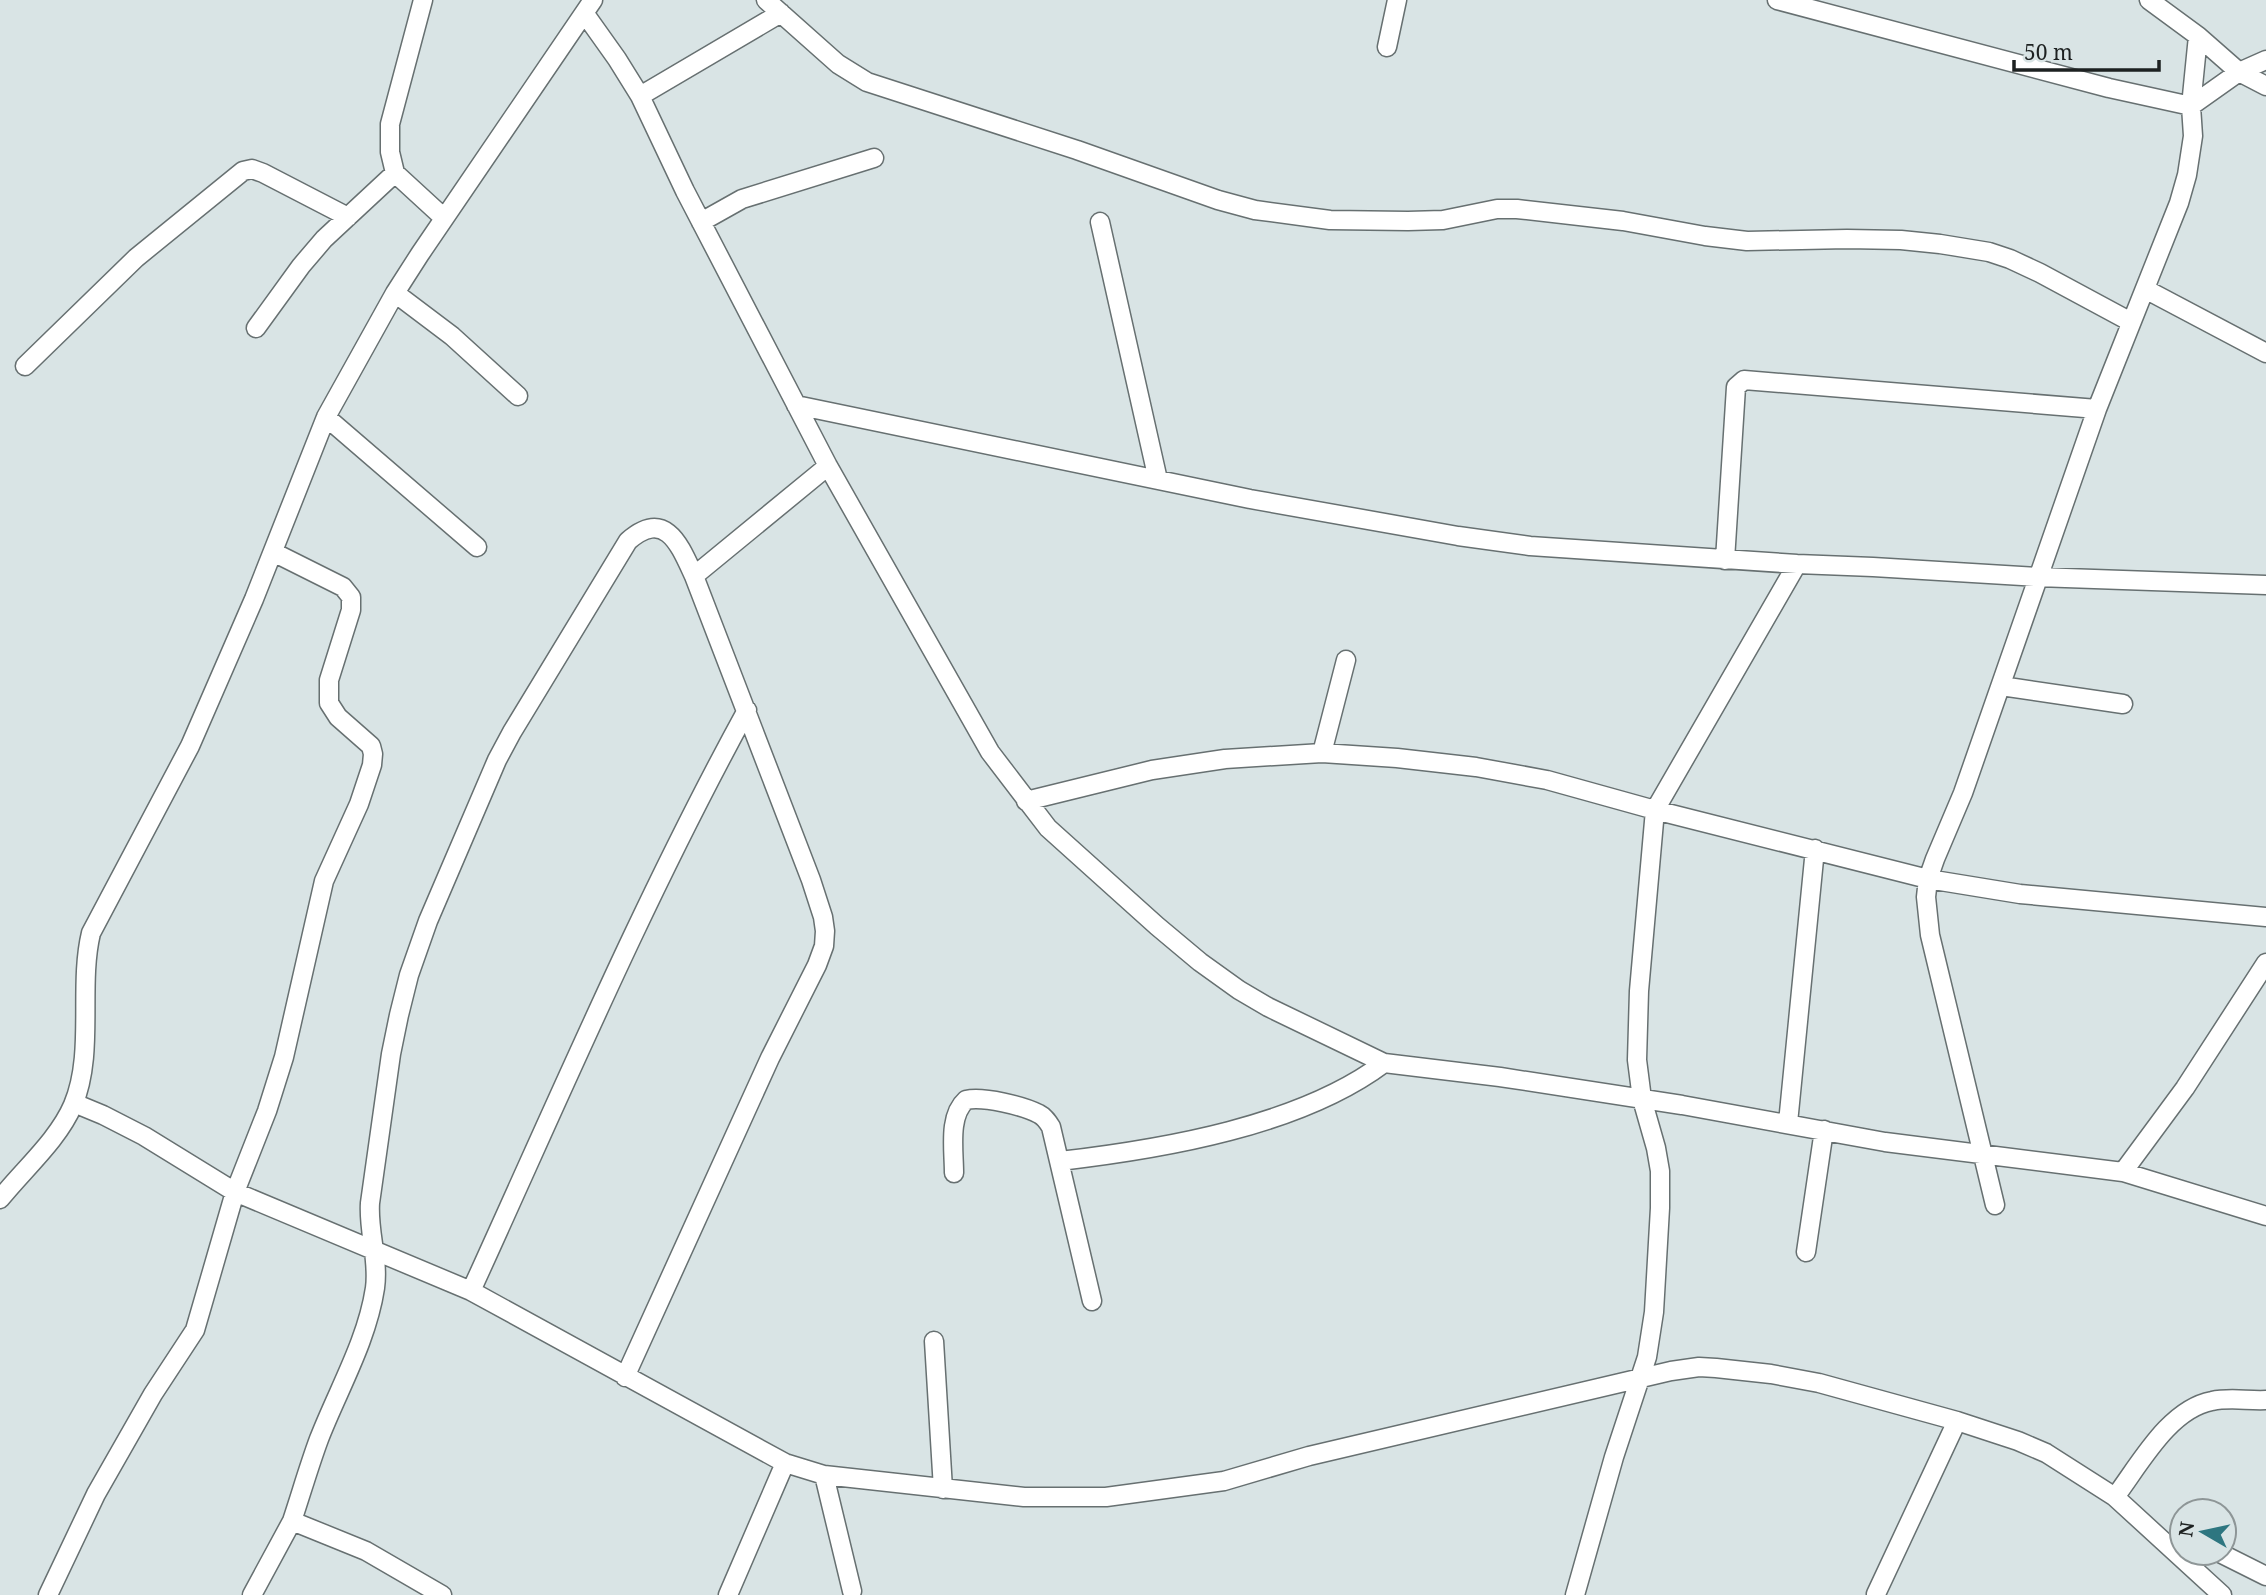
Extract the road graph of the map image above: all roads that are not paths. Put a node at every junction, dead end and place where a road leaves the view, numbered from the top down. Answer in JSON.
{"nodes":[{"id":1,"x":423,"y":0,"type":"edge"},
{"id":2,"x":765,"y":0,"type":"edge"},
{"id":3,"x":1397,"y":0,"type":"edge"},
{"id":4,"x":2149,"y":0,"type":"edge"},
{"id":5,"x":1783,"y":1,"type":"edge"},
{"id":6,"x":589,"y":7,"type":"edge"},
{"id":7,"x":781,"y":13,"type":"junction"},
{"id":8,"x":2198,"y":36,"type":"junction"},
{"id":9,"x":1387,"y":47,"type":"dead end"},
{"id":10,"x":2266,"y":60,"type":"edge"},
{"id":11,"x":2239,"y":72,"type":"junction"},
{"id":12,"x":2266,"y":86,"type":"edge"},
{"id":13,"x":639,"y":96,"type":"junction"},
{"id":14,"x":2191,"y":106,"type":"junction"},
{"id":15,"x":874,"y":158,"type":"dead end"},
{"id":16,"x":395,"y":173,"type":"junction"},
{"id":17,"x":348,"y":217,"type":"junction"},
{"id":18,"x":444,"y":218,"type":"junction"},
{"id":19,"x":701,"y":222,"type":"junction"},
{"id":20,"x":1100,"y":222,"type":"dead end"},
{"id":21,"x":2145,"y":289,"type":"junction"},
{"id":22,"x":395,"y":293,"type":"junction"},
{"id":23,"x":2131,"y":322,"type":"junction"},
{"id":24,"x":257,"y":328,"type":"dead end"},
{"id":25,"x":2266,"y":352,"type":"edge"},
{"id":26,"x":25,"y":366,"type":"dead end"},
{"id":27,"x":518,"y":396,"type":"dead end"},
{"id":28,"x":796,"y":405,"type":"junction"},
{"id":29,"x":2097,"y":410,"type":"junction"},
{"id":30,"x":326,"y":417,"type":"junction"},
{"id":31,"x":828,"y":466,"type":"junction"},
{"id":32,"x":1158,"y":480,"type":"junction"},
{"id":33,"x":477,"y":547,"type":"dead end"},
{"id":34,"x":273,"y":552,"type":"junction"},
{"id":35,"x":1725,"y":560,"type":"junction"},
{"id":36,"x":1797,"y":565,"type":"junction"},
{"id":37,"x":695,"y":576,"type":"junction"},
{"id":38,"x":2037,"y":577,"type":"junction"},
{"id":39,"x":2266,"y":585,"type":"edge"},
{"id":40,"x":1346,"y":660,"type":"dead end"},
{"id":41,"x":2001,"y":686,"type":"junction"},
{"id":42,"x":2123,"y":704,"type":"dead end"},
{"id":43,"x":747,"y":710,"type":"junction"},
{"id":44,"x":1322,"y":753,"type":"junction"},
{"id":45,"x":1026,"y":801,"type":"junction"},
{"id":46,"x":1655,"y":810,"type":"junction"},
{"id":47,"x":1815,"y":849,"type":"junction"},
{"id":48,"x":1928,"y":879,"type":"junction"},
{"id":49,"x":2266,"y":917,"type":"edge"},
{"id":50,"x":2266,"y":963,"type":"edge"},
{"id":51,"x":1384,"y":1063,"type":"junction"},
{"id":52,"x":1642,"y":1099,"type":"junction"},
{"id":53,"x":74,"y":1103,"type":"junction"},
{"id":54,"x":1788,"y":1123,"type":"junction"},
{"id":55,"x":1824,"y":1130,"type":"junction"},
{"id":56,"x":1984,"y":1154,"type":"junction"},
{"id":57,"x":1060,"y":1161,"type":"junction"},
{"id":58,"x":954,"y":1172,"type":"dead end"},
{"id":59,"x":2123,"y":1172,"type":"junction"},
{"id":60,"x":235,"y":1192,"type":"junction"},
{"id":61,"x":0,"y":1199,"type":"edge"},
{"id":62,"x":1995,"y":1205,"type":"dead end"},
{"id":63,"x":2266,"y":1216,"type":"edge"},
{"id":64,"x":376,"y":1250,"type":"junction"},
{"id":65,"x":1806,"y":1252,"type":"dead end"},
{"id":66,"x":471,"y":1291,"type":"junction"},
{"id":67,"x":1092,"y":1301,"type":"dead end"},
{"id":68,"x":934,"y":1341,"type":"dead end"},
{"id":69,"x":625,"y":1377,"type":"junction"},
{"id":70,"x":1640,"y":1379,"type":"junction"},
{"id":71,"x":2266,"y":1400,"type":"edge"},
{"id":72,"x":1957,"y":1421,"type":"junction"},
{"id":73,"x":785,"y":1463,"type":"junction"},
{"id":74,"x":824,"y":1475,"type":"junction"},
{"id":75,"x":943,"y":1489,"type":"junction"},
{"id":76,"x":2115,"y":1497,"type":"junction"},
{"id":77,"x":292,"y":1521,"type":"junction"},
{"id":78,"x":2151,"y":1532,"type":"junction"},
{"id":79,"x":2168,"y":1536,"type":"edge"},
{"id":80,"x":2238,"y":1562,"type":"edge"},
{"id":81,"x":2266,"y":1576,"type":"edge"},
{"id":82,"x":852,"y":1591,"type":"dead end"},
{"id":83,"x":1876,"y":1594,"type":"edge"},
{"id":84,"x":48,"y":1595,"type":"edge"},
{"id":85,"x":252,"y":1595,"type":"edge"},
{"id":86,"x":442,"y":1595,"type":"edge"},
{"id":87,"x":728,"y":1595,"type":"edge"},
{"id":88,"x":1575,"y":1595,"type":"edge"},
{"id":89,"x":2222,"y":1595,"type":"edge"}],
"edges":[{"from":1,"to":16,"type":"street"},
{"from":2,"to":7,"type":"street"},
{"from":3,"to":9,"type":"street"},
{"from":4,"to":8,"type":"street"},
{"from":5,"to":14,"type":"street"},
{"from":6,"to":13,"type":"street"},
{"from":6,"to":18,"type":"street"},
{"from":7,"to":13,"type":"street"},
{"from":7,"to":23,"type":"street"},
{"from":8,"to":11,"type":"street"},
{"from":8,"to":14,"type":"street"},
{"from":10,"to":11,"type":"street"},
{"from":11,"to":12,"type":"street"},
{"from":11,"to":14,"type":"street"},
{"from":13,"to":19,"type":"street"},
{"from":14,"to":21,"type":"street"},
{"from":15,"to":19,"type":"street"},
{"from":16,"to":17,"type":"street"},
{"from":16,"to":18,"type":"street"},
{"from":17,"to":24,"type":"street"},
{"from":17,"to":26,"type":"street"},
{"from":18,"to":22,"type":"street"},
{"from":19,"to":28,"type":"street"},
{"from":20,"to":32,"type":"street"},
{"from":21,"to":23,"type":"street"},
{"from":21,"to":25,"type":"street"},
{"from":22,"to":27,"type":"street"},
{"from":22,"to":30,"type":"street"},
{"from":23,"to":29,"type":"street"},
{"from":28,"to":31,"type":"street"},
{"from":28,"to":32,"type":"street"},
{"from":29,"to":35,"type":"street"},
{"from":29,"to":38,"type":"street"},
{"from":30,"to":33,"type":"street"},
{"from":30,"to":34,"type":"street"},
{"from":31,"to":37,"type":"street"},
{"from":31,"to":45,"type":"street"},
{"from":32,"to":35,"type":"street"},
{"from":34,"to":53,"type":"street"},
{"from":34,"to":60,"type":"street"},
{"from":35,"to":36,"type":"street"},
{"from":36,"to":38,"type":"street"},
{"from":36,"to":46,"type":"street"},
{"from":37,"to":43,"type":"street"},
{"from":37,"to":64,"type":"street"},
{"from":38,"to":39,"type":"street"},
{"from":38,"to":41,"type":"street"},
{"from":40,"to":44,"type":"street"},
{"from":41,"to":42,"type":"street"},
{"from":41,"to":48,"type":"street"},
{"from":43,"to":66,"type":"street"},
{"from":43,"to":69,"type":"street"},
{"from":44,"to":45,"type":"street"},
{"from":44,"to":46,"type":"street"},
{"from":45,"to":51,"type":"street"},
{"from":46,"to":47,"type":"street"},
{"from":46,"to":52,"type":"street"},
{"from":47,"to":48,"type":"street"},
{"from":47,"to":54,"type":"street"},
{"from":48,"to":49,"type":"street"},
{"from":48,"to":56,"type":"street"},
{"from":50,"to":59,"type":"street"},
{"from":51,"to":52,"type":"street"},
{"from":51,"to":57,"type":"street"},
{"from":52,"to":54,"type":"street"},
{"from":52,"to":70,"type":"street"},
{"from":53,"to":60,"type":"street"},
{"from":53,"to":61,"type":"street"},
{"from":54,"to":55,"type":"street"},
{"from":55,"to":56,"type":"street"},
{"from":55,"to":65,"type":"street"},
{"from":56,"to":59,"type":"street"},
{"from":56,"to":62,"type":"street"},
{"from":57,"to":58,"type":"street"},
{"from":57,"to":67,"type":"street"},
{"from":59,"to":63,"type":"street"},
{"from":60,"to":64,"type":"street"},
{"from":60,"to":84,"type":"street"},
{"from":64,"to":66,"type":"street"},
{"from":64,"to":77,"type":"street"},
{"from":66,"to":69,"type":"street"},
{"from":68,"to":75,"type":"street"},
{"from":69,"to":73,"type":"street"},
{"from":70,"to":72,"type":"street"},
{"from":70,"to":75,"type":"street"},
{"from":70,"to":88,"type":"street"},
{"from":71,"to":76,"type":"street"},
{"from":72,"to":76,"type":"street"},
{"from":72,"to":83,"type":"street"},
{"from":73,"to":74,"type":"street"},
{"from":73,"to":87,"type":"street"},
{"from":74,"to":75,"type":"street"},
{"from":74,"to":82,"type":"street"},
{"from":76,"to":78,"type":"street"},
{"from":77,"to":85,"type":"street"},
{"from":77,"to":86,"type":"street"},
{"from":78,"to":79,"type":"street"},
{"from":78,"to":89,"type":"street"},
{"from":80,"to":81,"type":"street"}]}
